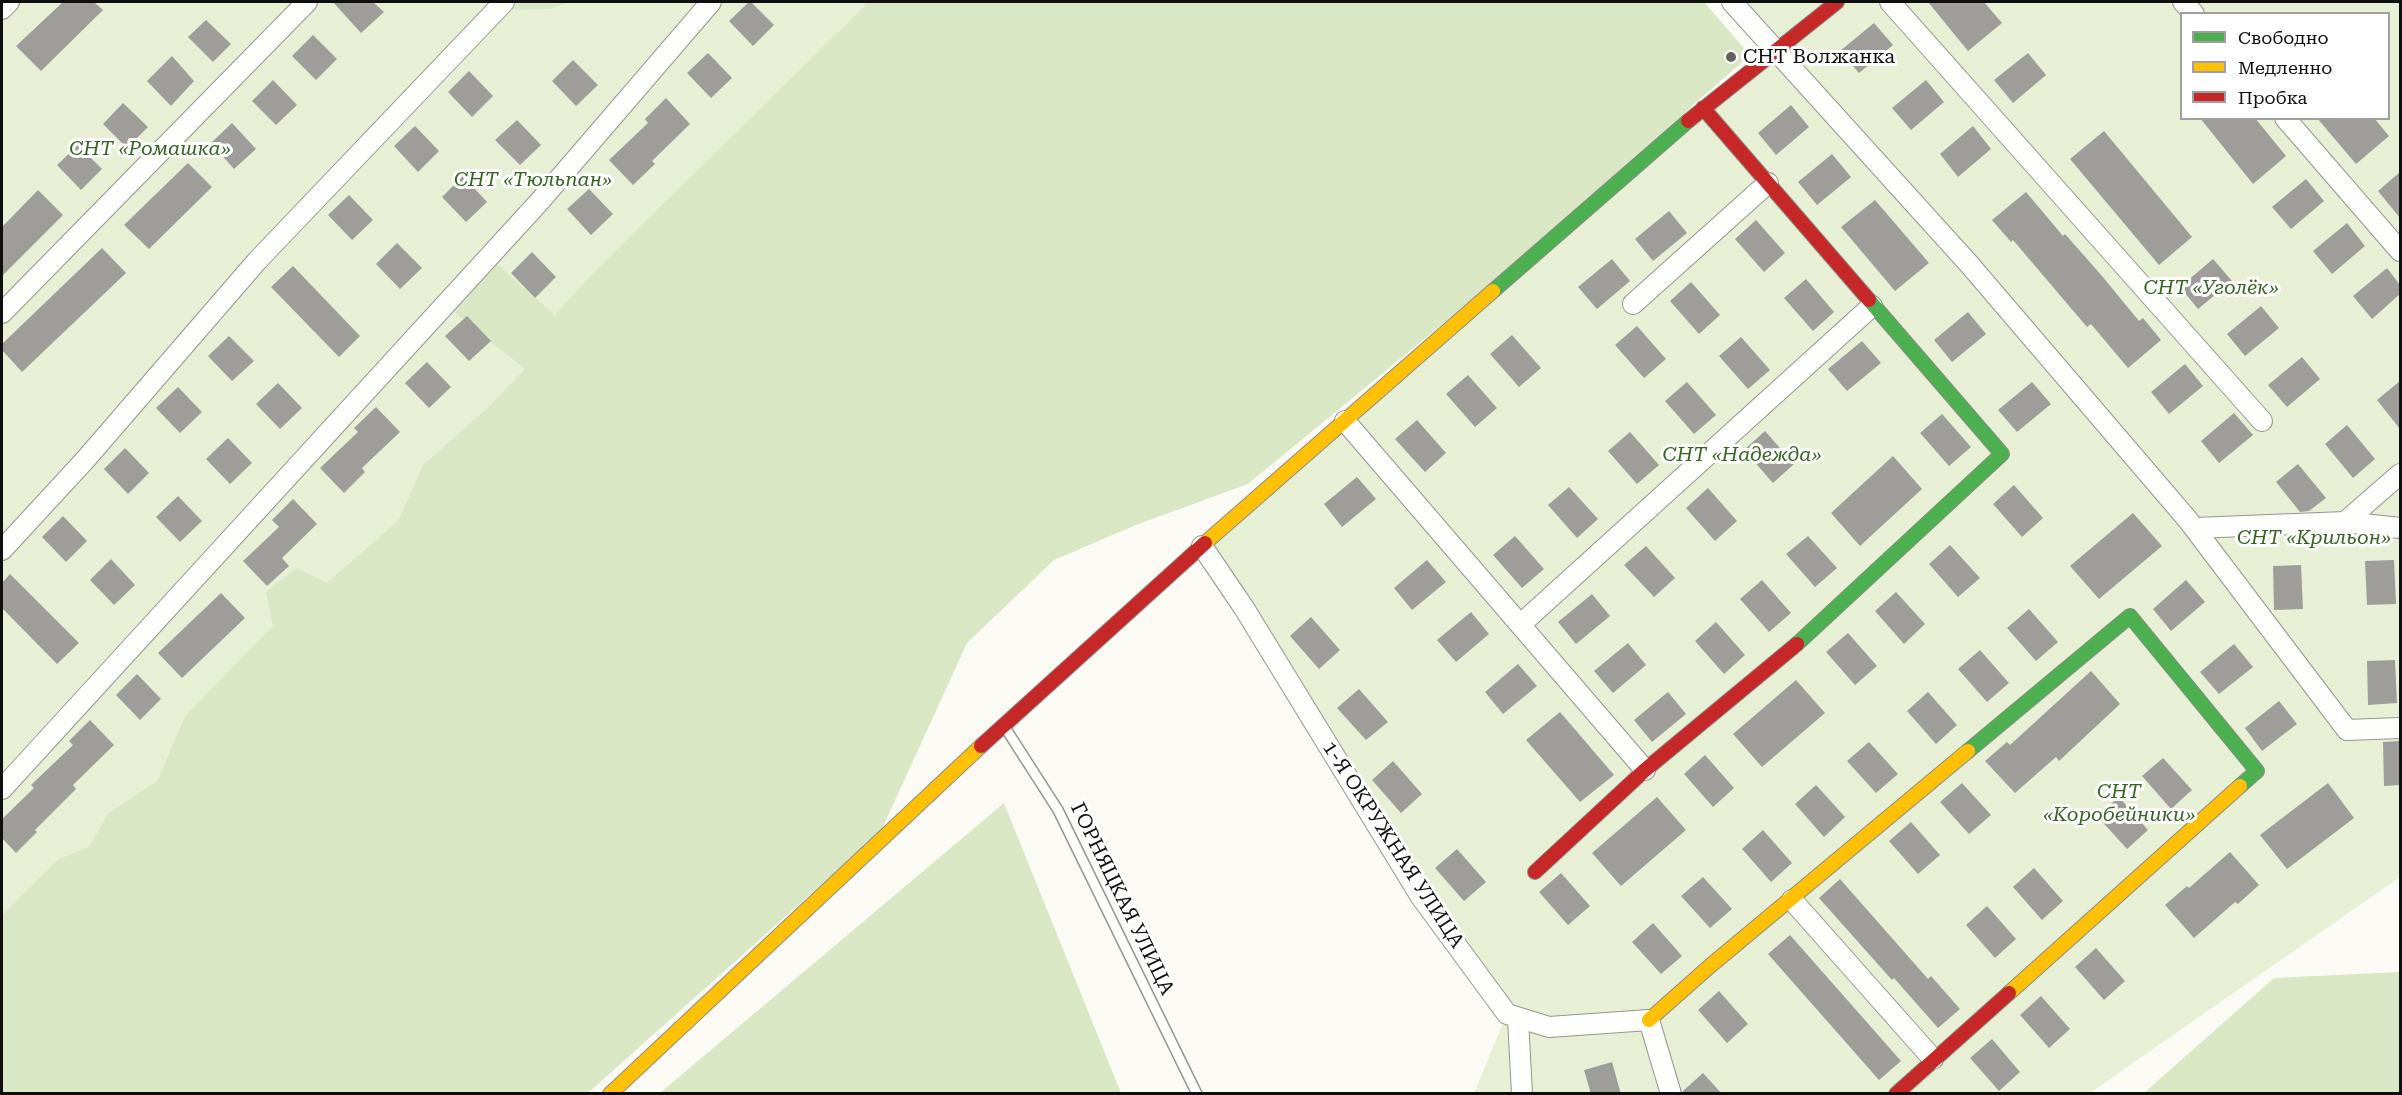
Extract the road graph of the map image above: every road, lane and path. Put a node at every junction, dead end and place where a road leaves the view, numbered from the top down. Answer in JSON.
{"nodes":[{"id":1,"x":9,"y":2,"type":"edge"},
{"id":2,"x":307,"y":2,"type":"edge"},
{"id":3,"x":504,"y":2,"type":"edge"},
{"id":4,"x":711,"y":2,"type":"edge"},
{"id":5,"x":1732,"y":2,"type":"edge"},
{"id":6,"x":1837,"y":2,"type":"edge"},
{"id":7,"x":1890,"y":2,"type":"edge"},
{"id":8,"x":2,"y":9,"type":"edge"},
{"id":9,"x":1776,"y":48,"type":"junction"},
{"id":10,"x":1703,"y":108,"type":"junction"},
{"id":11,"x":2287,"y":120,"type":"edge"},
{"id":12,"x":1768,"y":183,"type":"junction"},
{"id":13,"x":2400,"y":251,"type":"edge"},
{"id":14,"x":1633,"y":304,"type":"dead end"},
{"id":15,"x":1872,"y":306,"type":"junction"},
{"id":16,"x":2,"y":313,"type":"edge"},
{"id":17,"x":1345,"y":421,"type":"junction"},
{"id":18,"x":2262,"y":421,"type":"dead end"},
{"id":19,"x":2400,"y":474,"type":"edge"},
{"id":20,"x":2344,"y":522,"type":"junction"},
{"id":21,"x":2195,"y":528,"type":"junction"},
{"id":22,"x":2400,"y":528,"type":"edge"},
{"id":23,"x":1202,"y":546,"type":"junction"},
{"id":24,"x":2,"y":550,"type":"edge"},
{"id":25,"x":1521,"y":624,"type":"junction"},
{"id":26,"x":1004,"y":726,"type":"junction"},
{"id":27,"x":2400,"y":728,"type":"edge"},
{"id":28,"x":1645,"y":770,"type":"junction"},
{"id":29,"x":2,"y":789,"type":"edge"},
{"id":30,"x":1535,"y":872,"type":"dead end"},
{"id":31,"x":1792,"y":900,"type":"junction"},
{"id":32,"x":1518,"y":1018,"type":"junction"},
{"id":33,"x":1649,"y":1020,"type":"junction"},
{"id":34,"x":1933,"y":1059,"type":"junction"},
{"id":35,"x":610,"y":1094,"type":"edge"},
{"id":36,"x":1197,"y":1094,"type":"edge"},
{"id":37,"x":1522,"y":1094,"type":"edge"},
{"id":38,"x":1671,"y":1094,"type":"edge"},
{"id":39,"x":1896,"y":1094,"type":"edge"}],
"edges":[{"from":1,"to":8,"type":"street"},
{"from":2,"to":16,"type":"street"},
{"from":3,"to":24,"type":"street"},
{"from":4,"to":29,"type":"street"},
{"from":5,"to":9,"type":"street"},
{"from":6,"to":9,"type":"street"},
{"from":7,"to":18,"type":"street"},
{"from":9,"to":10,"type":"street"},
{"from":9,"to":21,"type":"street"},
{"from":10,"to":12,"type":"street"},
{"from":10,"to":17,"type":"street"},
{"from":11,"to":13,"type":"street"},
{"from":12,"to":14,"type":"street"},
{"from":12,"to":15,"type":"street"},
{"from":15,"to":25,"type":"street"},
{"from":15,"to":28,"type":"street"},
{"from":17,"to":23,"type":"street"},
{"from":17,"to":25,"type":"street"},
{"from":19,"to":20,"type":"street"},
{"from":20,"to":21,"type":"street"},
{"from":20,"to":22,"type":"street"},
{"from":21,"to":27,"type":"street"},
{"from":23,"to":26,"type":"street"},
{"from":23,"to":32,"type":"street","name":"1-Я ОКРУЖНАЯ УЛИЦА"},
{"from":25,"to":28,"type":"street"},
{"from":26,"to":35,"type":"street"},
{"from":26,"to":36,"type":"lane","name":"ГОРНЯЦКАЯ УЛИЦА"},
{"from":28,"to":30,"type":"street"},
{"from":31,"to":33,"type":"street"},
{"from":31,"to":34,"type":"street"},
{"from":31,"to":34,"type":"street"},
{"from":32,"to":33,"type":"street","name":"1-Я ОКРУЖНАЯ УЛИЦА"},
{"from":32,"to":37,"type":"street"},
{"from":33,"to":38,"type":"street"},
{"from":34,"to":39,"type":"street"}]}
